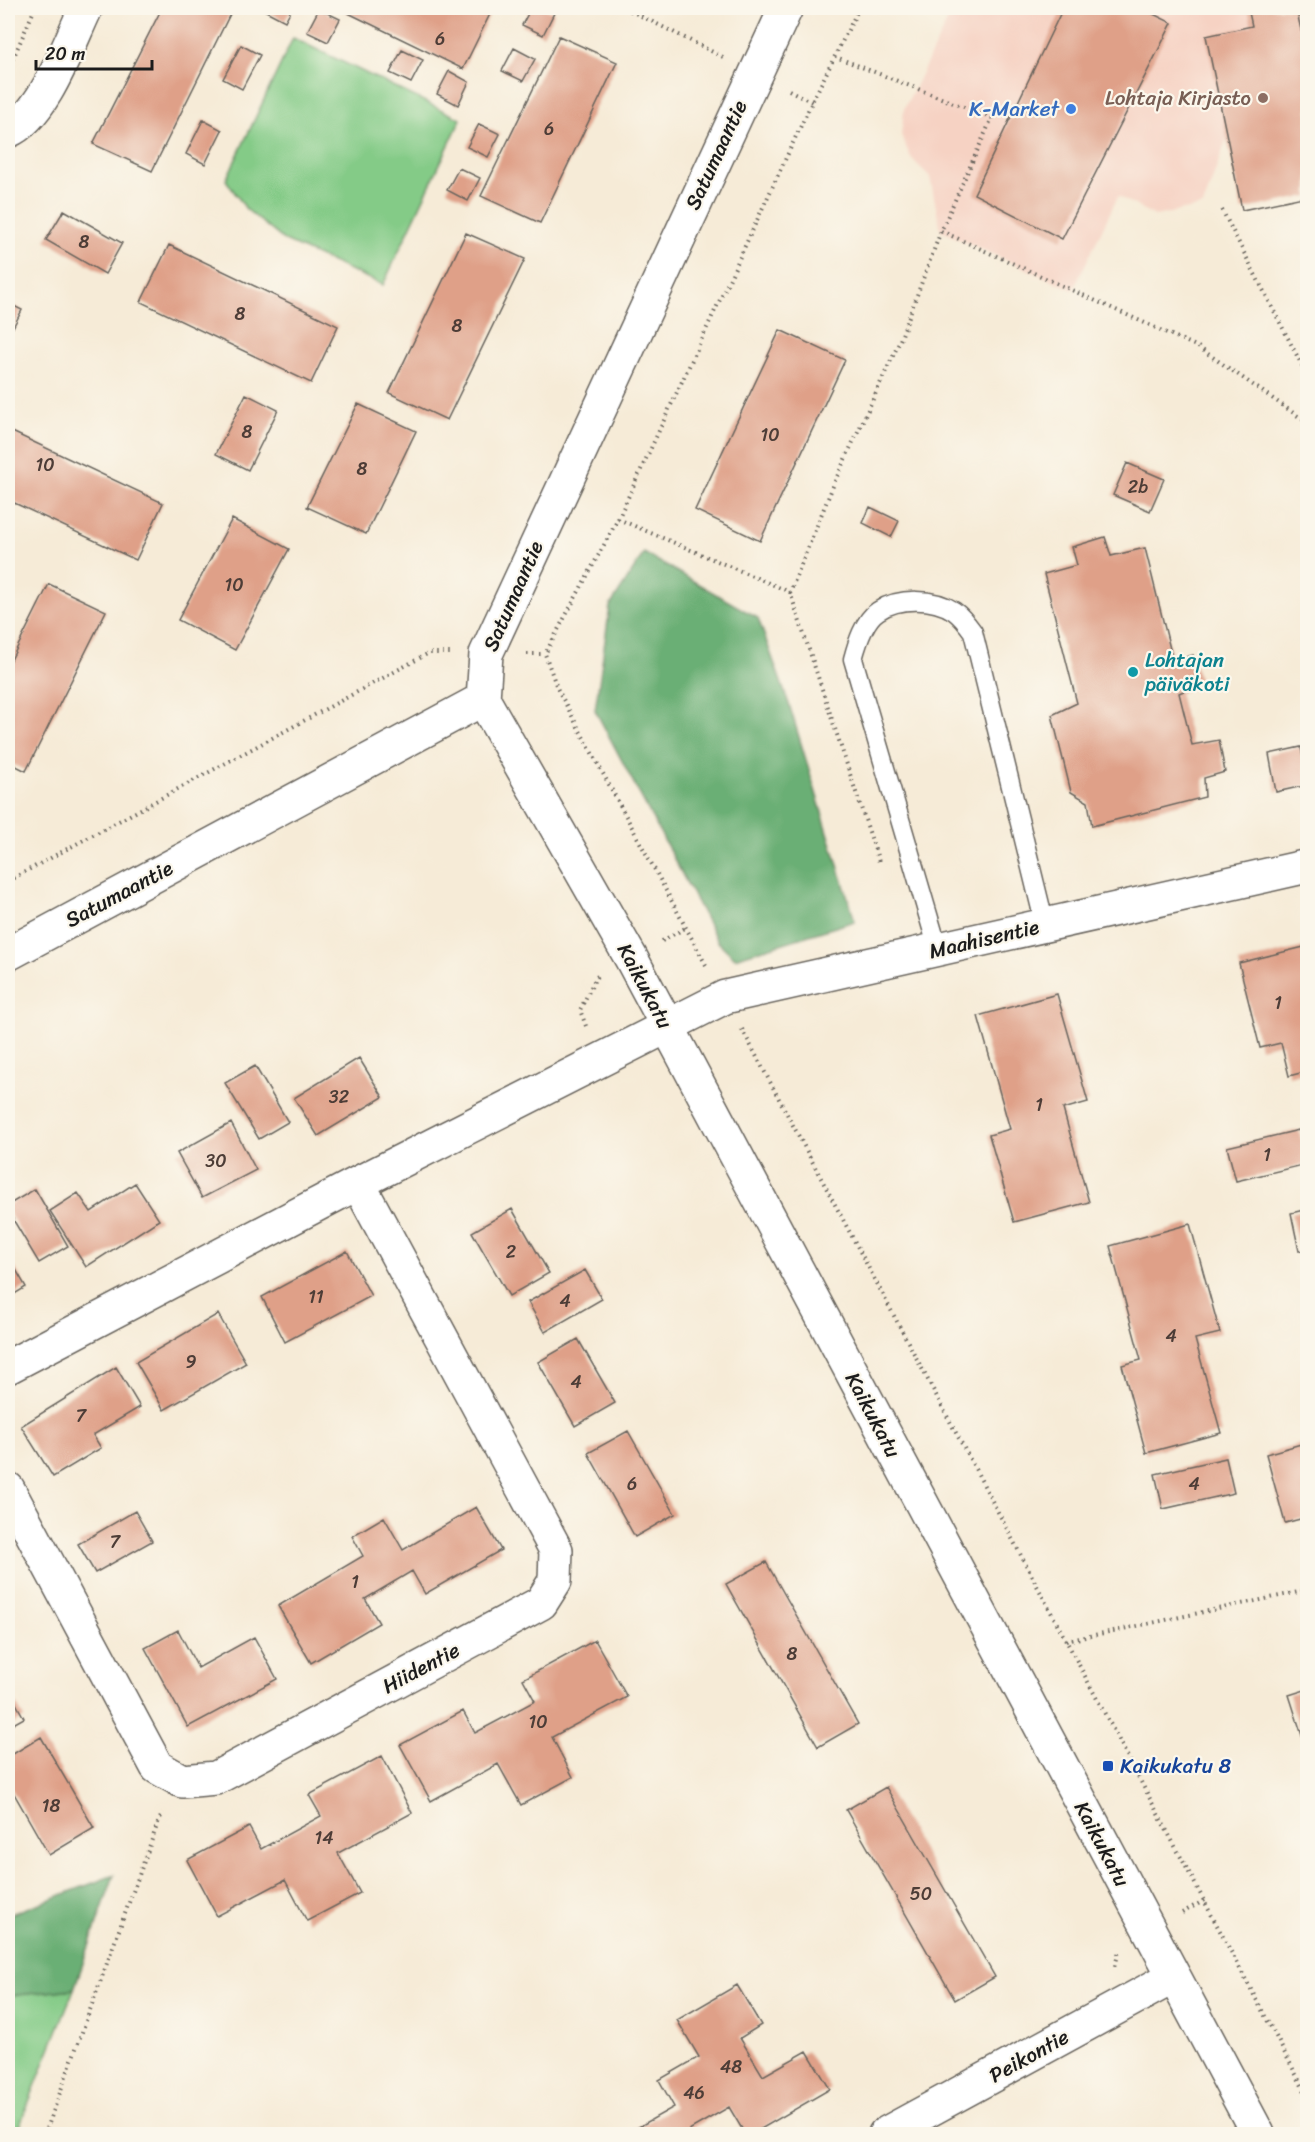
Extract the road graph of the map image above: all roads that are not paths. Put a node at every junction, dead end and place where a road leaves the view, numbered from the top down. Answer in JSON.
{"nodes":[{"id":1,"x":86,"y":8,"type":"edge"},
{"id":2,"x":786,"y":8,"type":"edge"},
{"id":3,"x":8,"y":131,"type":"edge"},
{"id":4,"x":483,"y":699,"type":"junction"},
{"id":5,"x":1308,"y":866,"type":"edge"},
{"id":6,"x":1046,"y":925,"type":"junction"},
{"id":7,"x":938,"y":949,"type":"junction"},
{"id":8,"x":8,"y":954,"type":"edge"},
{"id":9,"x":666,"y":1026,"type":"junction"},
{"id":10,"x":358,"y":1183,"type":"junction"},
{"id":11,"x":8,"y":1367,"type":"edge"},
{"id":12,"x":8,"y":1489,"type":"edge"},
{"id":13,"x":1173,"y":1977,"type":"junction"},
{"id":14,"x":885,"y":2134,"type":"edge"},
{"id":15,"x":1258,"y":2134,"type":"edge"}],
"edges":[{"from":1,"to":3,"type":"street"},
{"from":2,"to":4,"type":"street","name":"Satumaantie"},
{"from":4,"to":8,"type":"street","name":"Satumaantie"},
{"from":4,"to":9,"type":"street","name":"Kaikukatu"},
{"from":5,"to":6,"type":"street","name":"Maahisentie"},
{"from":6,"to":7,"type":"street","name":"Maahisentie"},
{"from":6,"to":7,"type":"lane"},
{"from":7,"to":9,"type":"street","name":"Maahisentie"},
{"from":9,"to":10,"type":"street","name":"Maahisentie"},
{"from":9,"to":13,"type":"street","name":"Kaikukatu"},
{"from":10,"to":11,"type":"street","name":"Maahisentie"},
{"from":10,"to":12,"type":"street","name":"Hiidentie"},
{"from":13,"to":14,"type":"street","name":"Peikontie"},
{"from":13,"to":15,"type":"street","name":"Kaikukatu"}]}
